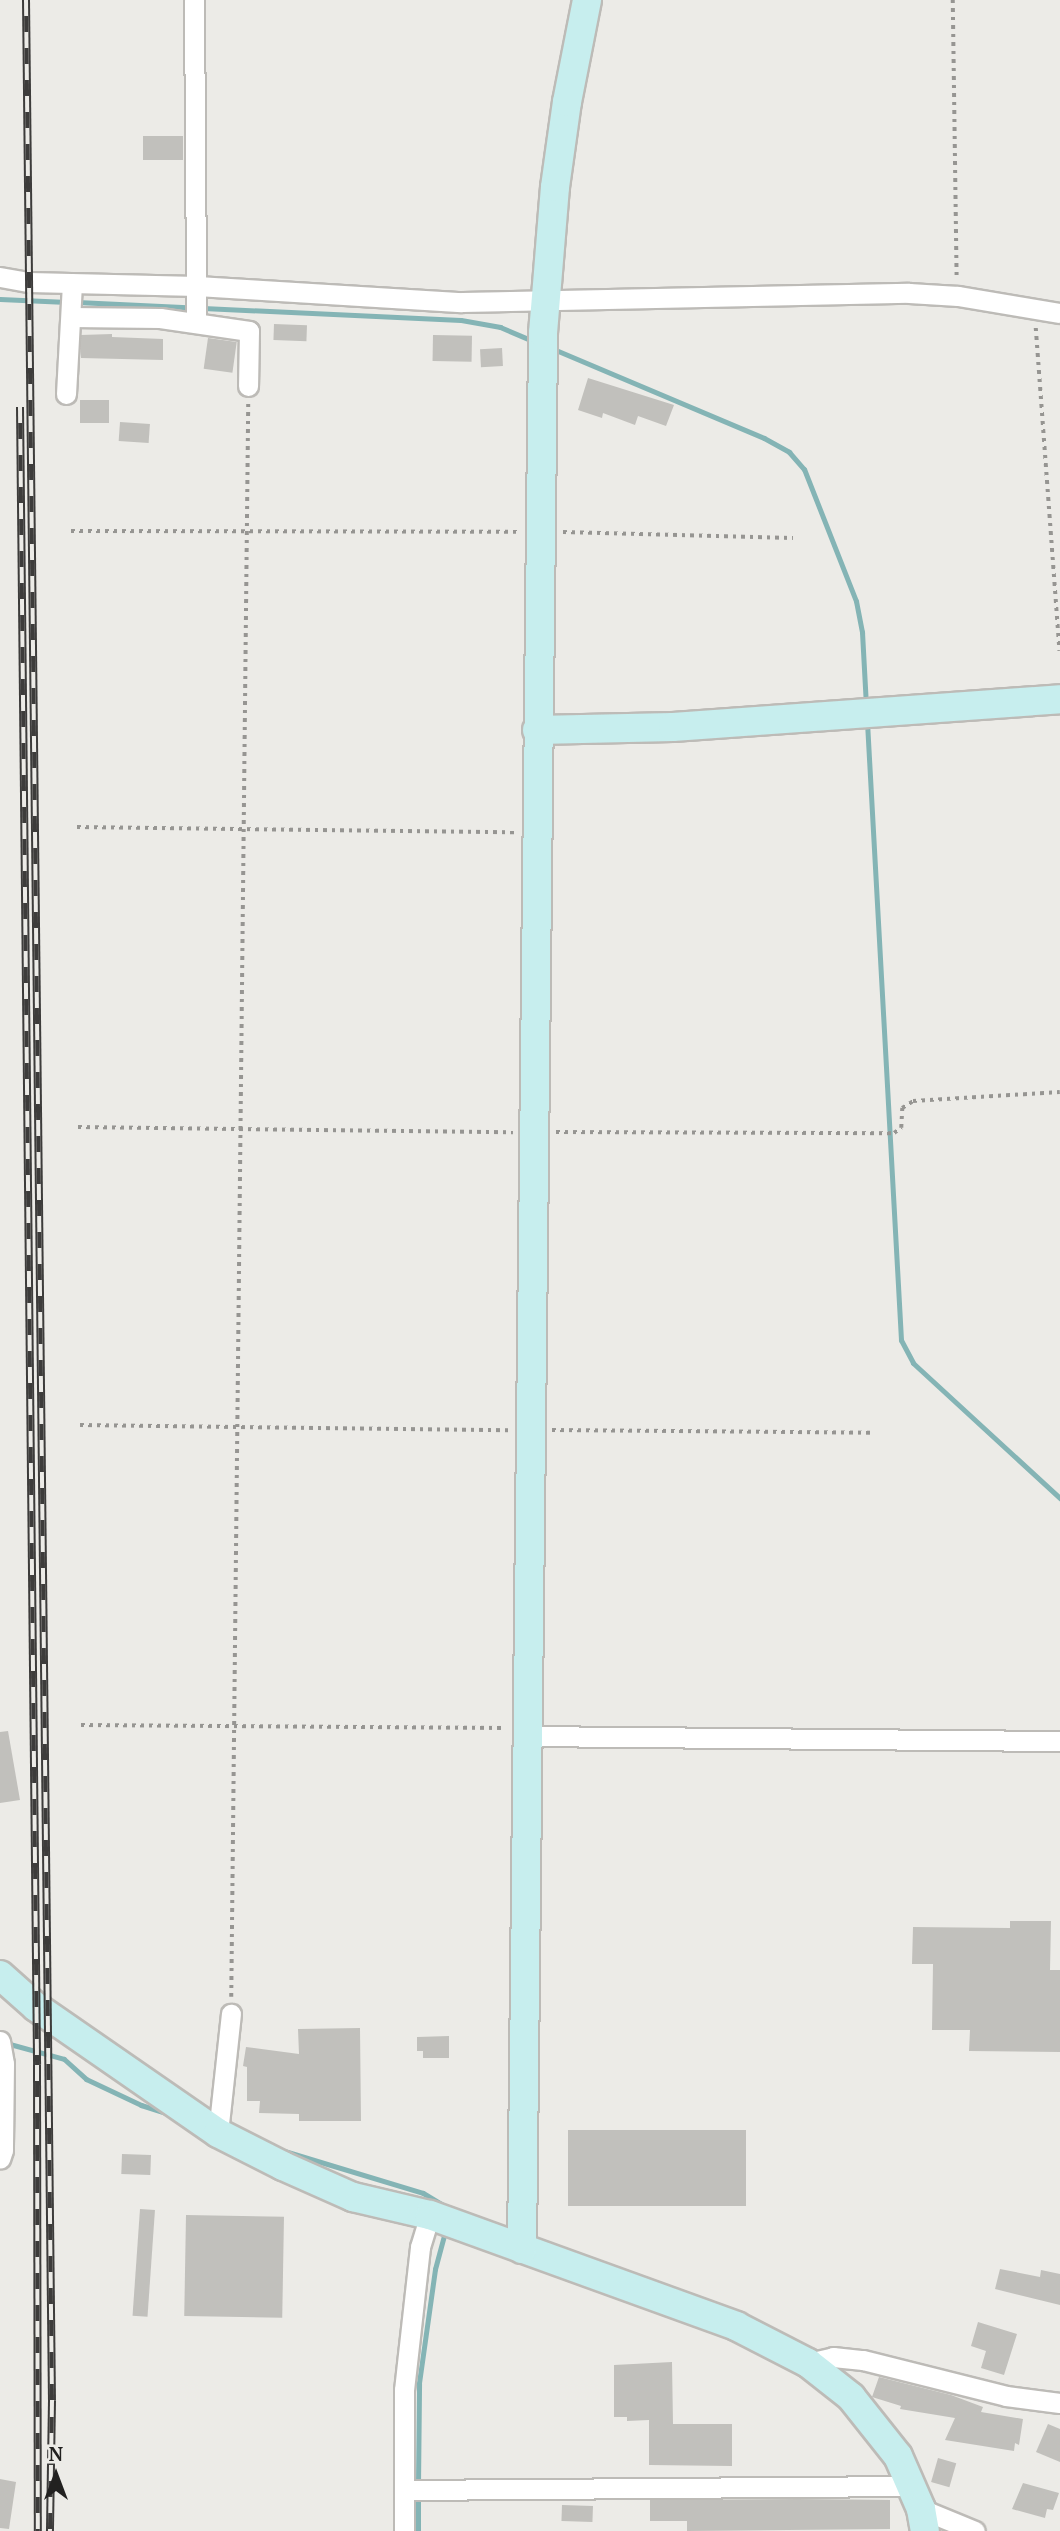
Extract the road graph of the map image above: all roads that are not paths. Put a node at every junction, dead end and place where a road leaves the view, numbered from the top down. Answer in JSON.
{"nodes":[{"id":1,"x":194,"y":0,"type":"edge"},
{"id":2,"x":587,"y":0,"type":"edge"},
{"id":3,"x":0,"y":277,"type":"edge"},
{"id":4,"x":72,"y":301,"type":"junction"},
{"id":5,"x":544,"y":302,"type":"junction"},
{"id":6,"x":196,"y":303,"type":"junction"},
{"id":7,"x":1060,"y":313,"type":"edge"},
{"id":8,"x":248,"y":386,"type":"road end"},
{"id":9,"x":66,"y":394,"type":"dead end"},
{"id":10,"x":1060,"y":699,"type":"edge"},
{"id":11,"x":537,"y":730,"type":"junction"},
{"id":12,"x":525,"y":1732,"type":"junction"},
{"id":13,"x":1060,"y":1741,"type":"edge"},
{"id":14,"x":0,"y":1975,"type":"edge"},
{"id":15,"x":231,"y":2014,"type":"road end"},
{"id":16,"x":0,"y":2041,"type":"edge"},
{"id":17,"x":218,"y":2133,"type":"junction"},
{"id":18,"x":0,"y":2159,"type":"edge"},
{"id":19,"x":430,"y":2215,"type":"junction"},
{"id":20,"x":522,"y":2249,"type":"junction"},
{"id":21,"x":808,"y":2362,"type":"junction"},
{"id":22,"x":1060,"y":2403,"type":"edge"},
{"id":23,"x":404,"y":2490,"type":"junction"},
{"id":24,"x":919,"y":2509,"type":"edge"},
{"id":25,"x":404,"y":2531,"type":"edge"},
{"id":26,"x":975,"y":2531,"type":"edge"}],
"edges":[{"from":1,"to":6,"type":"street"},
{"from":2,"to":5,"type":"street"},
{"from":3,"to":4,"type":"street"},
{"from":4,"to":6,"type":"street"},
{"from":4,"to":6,"type":"street"},
{"from":4,"to":9,"type":"street"},
{"from":5,"to":6,"type":"street"},
{"from":5,"to":7,"type":"street"},
{"from":5,"to":11,"type":"street"},
{"from":6,"to":8,"type":"street"},
{"from":10,"to":11,"type":"street"},
{"from":11,"to":12,"type":"street"},
{"from":12,"to":13,"type":"street"},
{"from":12,"to":20,"type":"street"},
{"from":14,"to":17,"type":"street"},
{"from":15,"to":17,"type":"street"},
{"from":16,"to":18,"type":"street"},
{"from":17,"to":19,"type":"street"},
{"from":19,"to":20,"type":"street"},
{"from":19,"to":23,"type":"street"},
{"from":20,"to":21,"type":"street"},
{"from":21,"to":22,"type":"street"},
{"from":21,"to":24,"type":"street"},
{"from":23,"to":24,"type":"street"},
{"from":23,"to":25,"type":"street"},
{"from":24,"to":26,"type":"street"}]}
